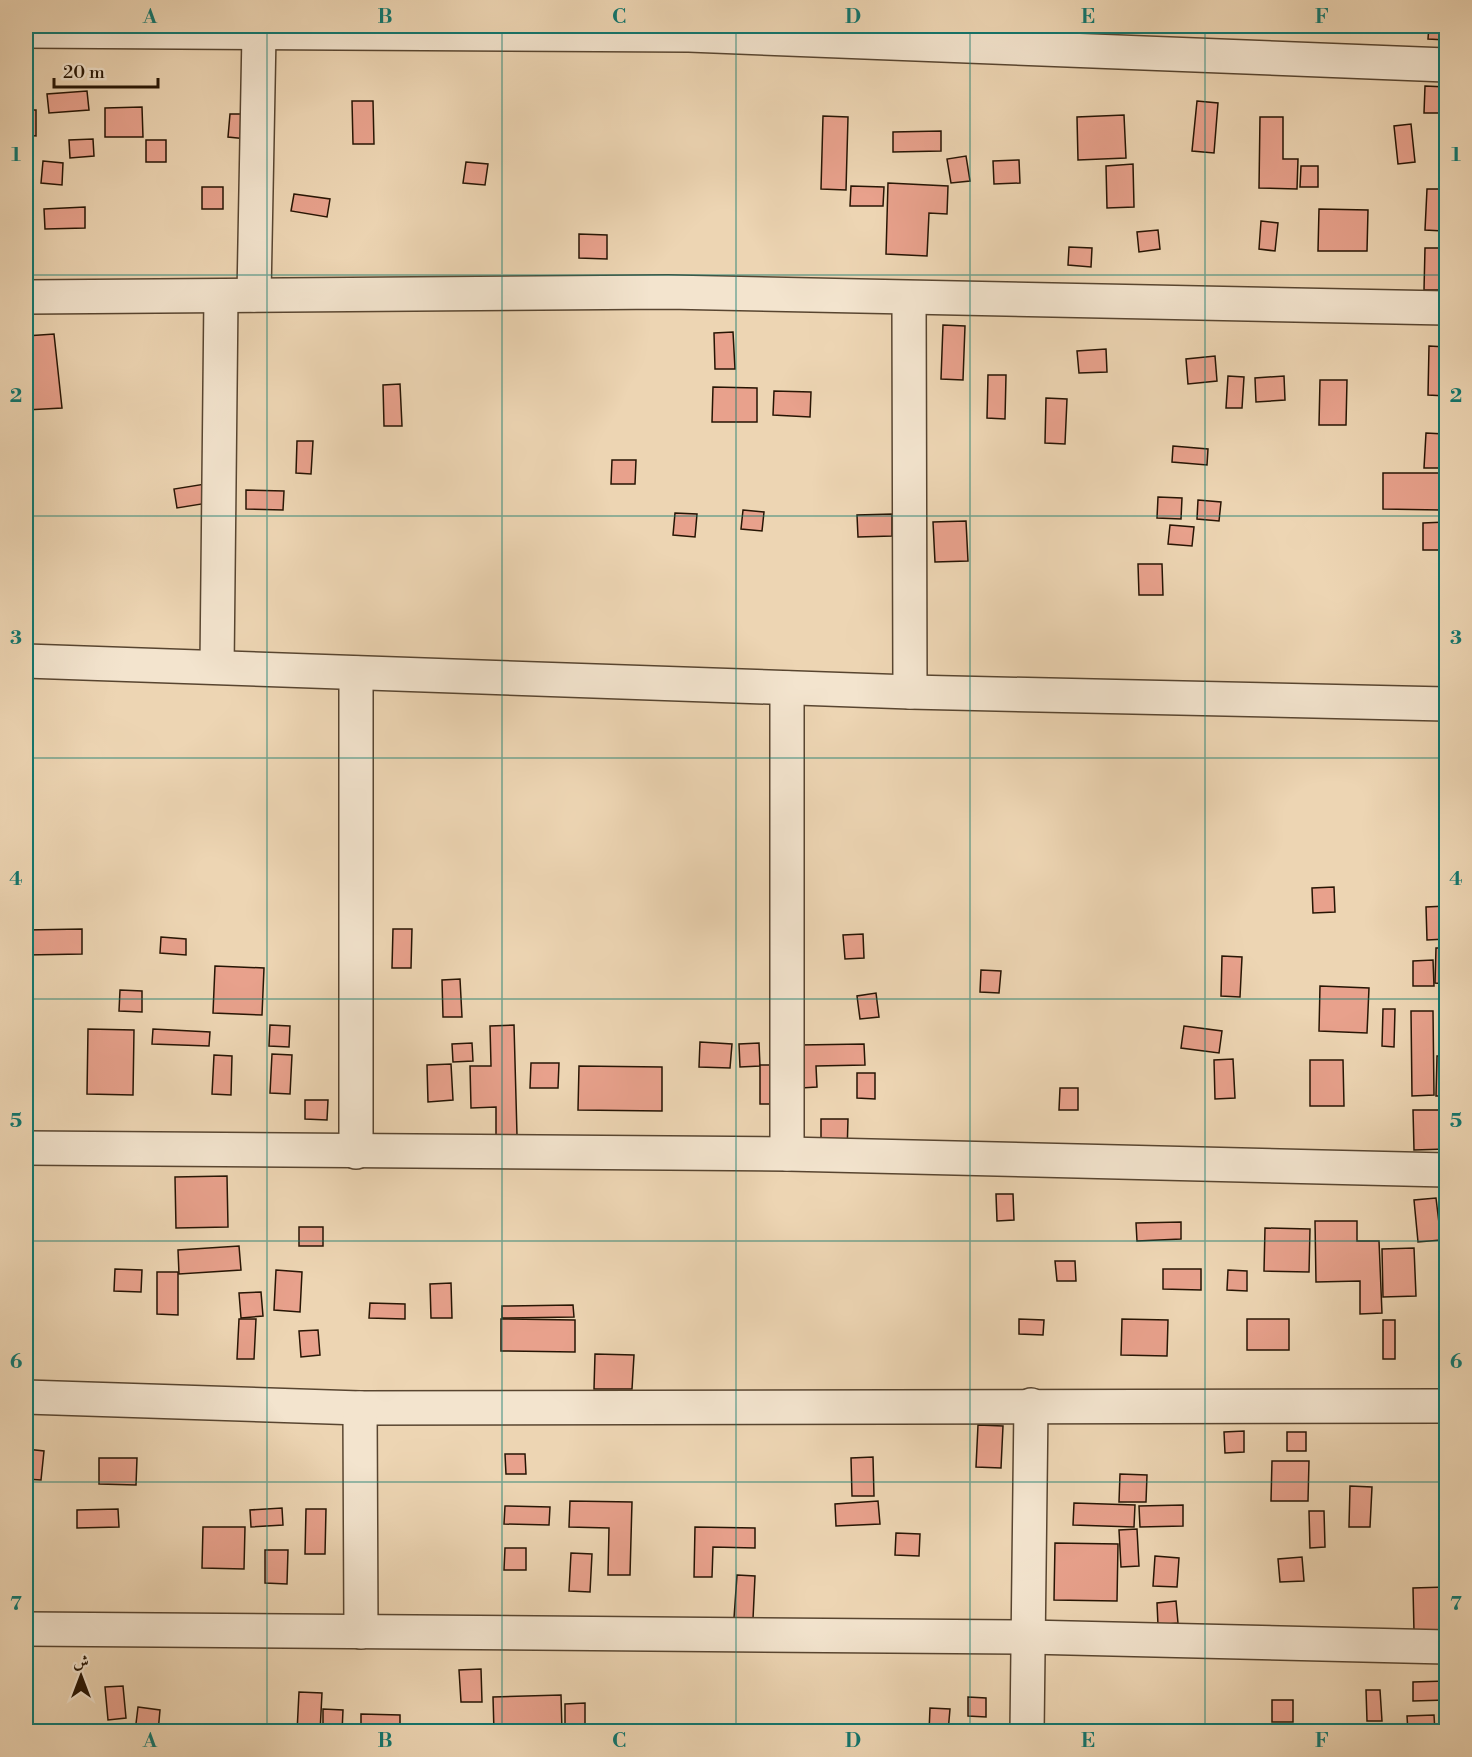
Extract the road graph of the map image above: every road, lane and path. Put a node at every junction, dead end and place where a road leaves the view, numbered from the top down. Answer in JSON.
{"nodes":[{"id":1,"x":26,"y":31,"type":"edge"},
{"id":2,"x":239,"y":31,"type":"edge"},
{"id":3,"x":885,"y":34,"type":"edge"},
{"id":4,"x":1446,"y":65,"type":"edge"},
{"id":5,"x":254,"y":295,"type":"junction"},
{"id":6,"x":221,"y":296,"type":"junction"},
{"id":7,"x":26,"y":297,"type":"edge"},
{"id":8,"x":909,"y":298,"type":"junction"},
{"id":9,"x":1446,"y":308,"type":"edge"},
{"id":10,"x":26,"y":661,"type":"edge"},
{"id":11,"x":217,"y":668,"type":"junction"},
{"id":12,"x":356,"y":673,"type":"junction"},
{"id":13,"x":787,"y":688,"type":"junction"},
{"id":14,"x":910,"y":692,"type":"junction"},
{"id":15,"x":1446,"y":704,"type":"edge"},
{"id":16,"x":26,"y":1148,"type":"edge"},
{"id":17,"x":356,"y":1152,"type":"junction"},
{"id":18,"x":787,"y":1154,"type":"junction"},
{"id":19,"x":1446,"y":1170,"type":"edge"},
{"id":20,"x":26,"y":1397,"type":"edge"},
{"id":21,"x":1031,"y":1405,"type":"junction"},
{"id":22,"x":1446,"y":1406,"type":"edge"},
{"id":23,"x":360,"y":1408,"type":"junction"},
{"id":24,"x":26,"y":1629,"type":"edge"},
{"id":25,"x":362,"y":1632,"type":"junction"},
{"id":26,"x":1028,"y":1637,"type":"junction"},
{"id":27,"x":1446,"y":1647,"type":"edge"},
{"id":28,"x":1027,"y":1731,"type":"edge"}],
"edges":[{"from":1,"to":2,"type":"street"},
{"from":2,"to":3,"type":"street"},
{"from":2,"to":5,"type":"street"},
{"from":3,"to":4,"type":"street"},
{"from":5,"to":6,"type":"street"},
{"from":5,"to":8,"type":"street"},
{"from":6,"to":7,"type":"street"},
{"from":6,"to":11,"type":"street"},
{"from":8,"to":9,"type":"street"},
{"from":8,"to":14,"type":"street"},
{"from":10,"to":11,"type":"street"},
{"from":11,"to":12,"type":"street"},
{"from":12,"to":13,"type":"street"},
{"from":12,"to":17,"type":"street"},
{"from":13,"to":14,"type":"street"},
{"from":13,"to":18,"type":"street"},
{"from":14,"to":15,"type":"street"},
{"from":16,"to":17,"type":"street"},
{"from":17,"to":18,"type":"street"},
{"from":18,"to":19,"type":"street"},
{"from":20,"to":23,"type":"street"},
{"from":21,"to":22,"type":"street"},
{"from":21,"to":23,"type":"street"},
{"from":21,"to":26,"type":"street"},
{"from":23,"to":25,"type":"street"},
{"from":24,"to":25,"type":"street"},
{"from":25,"to":26,"type":"street"},
{"from":26,"to":27,"type":"street"},
{"from":26,"to":28,"type":"street"}]}
